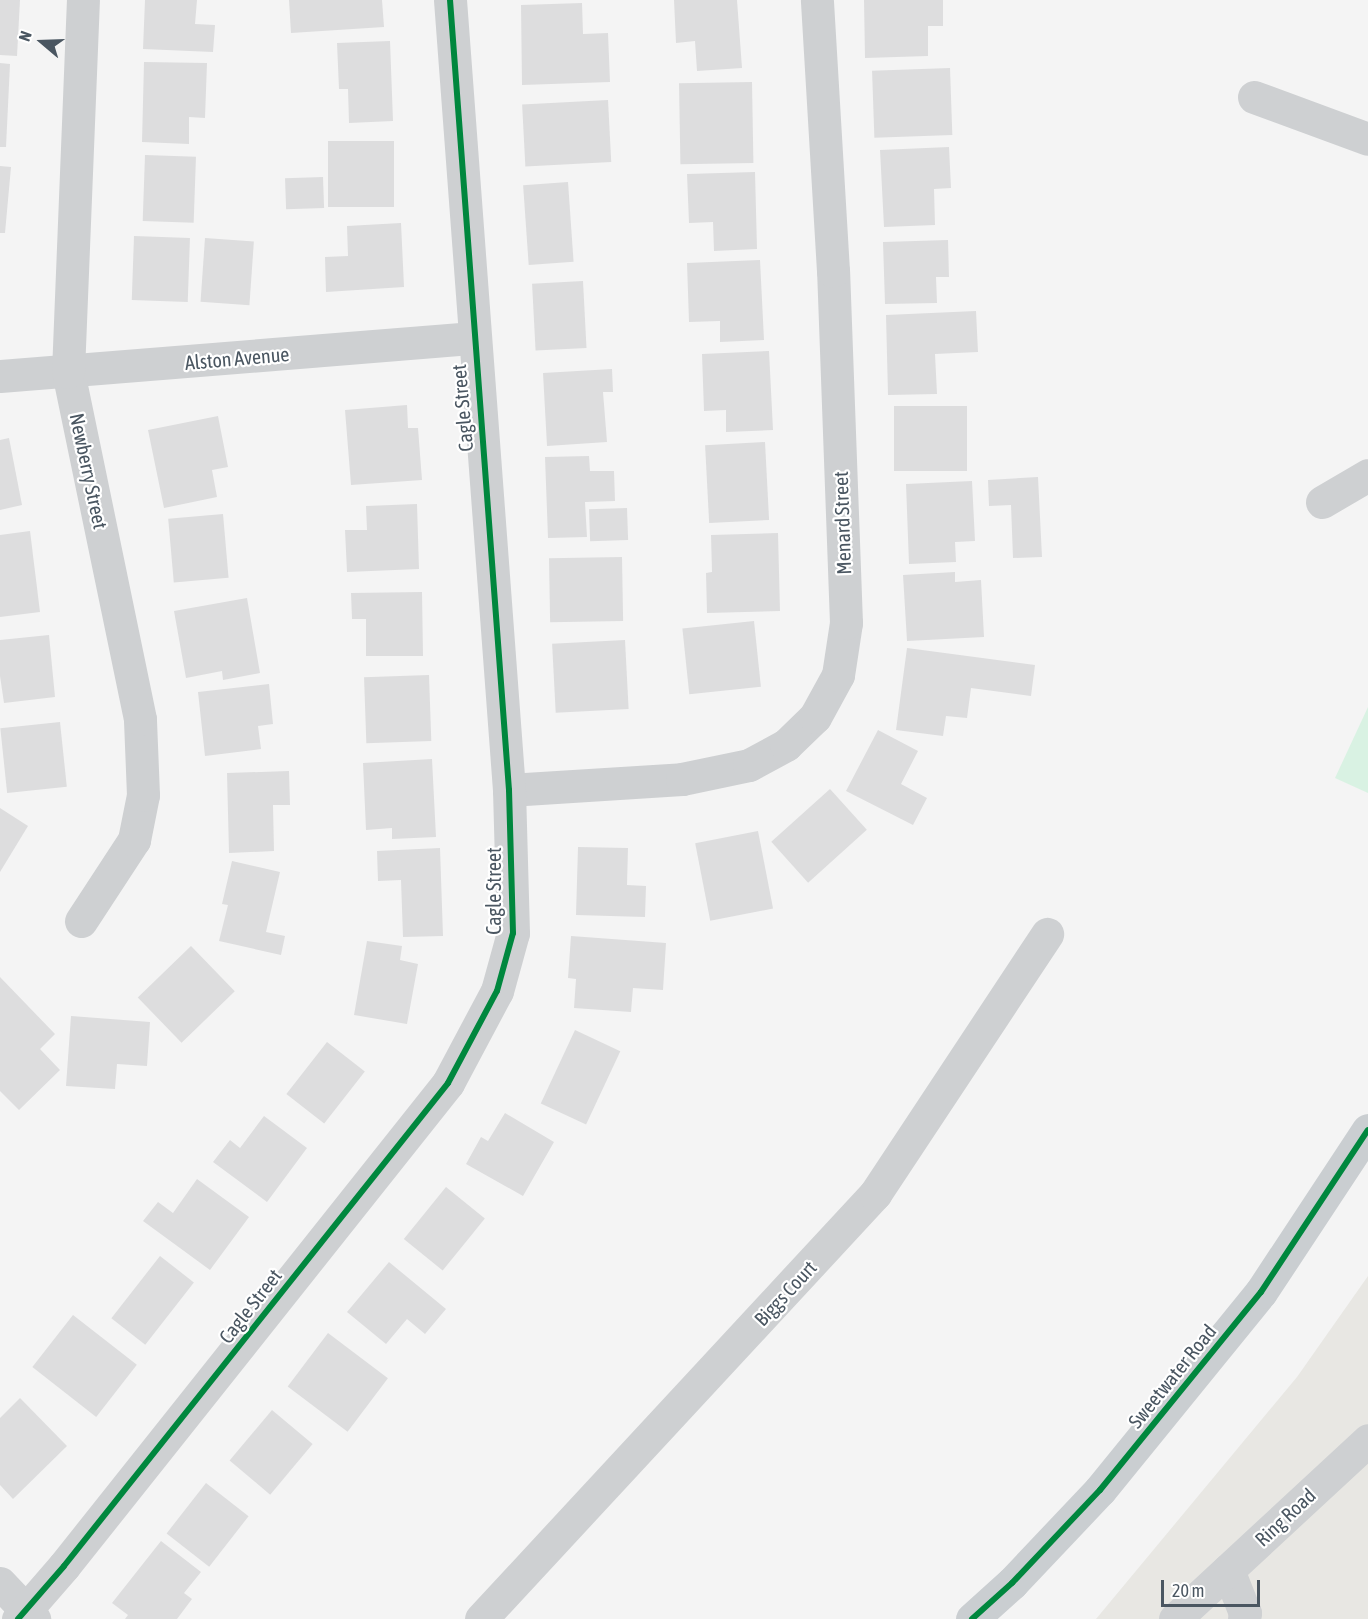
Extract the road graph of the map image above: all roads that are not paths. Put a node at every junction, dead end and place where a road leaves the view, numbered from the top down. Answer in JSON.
{"nodes":[{"id":1,"x":83,"y":0,"type":"edge"},
{"id":2,"x":450,"y":0,"type":"edge"},
{"id":3,"x":817,"y":0,"type":"edge"},
{"id":4,"x":1254,"y":96,"type":"dead end"},
{"id":5,"x":1368,"y":139,"type":"edge"},
{"id":6,"x":473,"y":338,"type":"junction"},
{"id":7,"x":68,"y":372,"type":"junction"},
{"id":8,"x":0,"y":376,"type":"edge"},
{"id":9,"x":1368,"y":476,"type":"edge"},
{"id":10,"x":1322,"y":502,"type":"dead end"},
{"id":11,"x":509,"y":790,"type":"junction"},
{"id":12,"x":81,"y":921,"type":"dead end"},
{"id":13,"x":1047,"y":934,"type":"dead end"},
{"id":14,"x":1368,"y":1130,"type":"edge"},
{"id":15,"x":1368,"y":1440,"type":"edge"},
{"id":16,"x":1228,"y":1570,"type":"junction"},
{"id":17,"x":0,"y":1583,"type":"edge"},
{"id":18,"x":26,"y":1616,"type":"edge"},
{"id":19,"x":481,"y":1619,"type":"edge"},
{"id":20,"x":972,"y":1619,"type":"edge"},
{"id":21,"x":1175,"y":1619,"type":"edge"},
{"id":22,"x":1244,"y":1619,"type":"edge"}],
"edges":[{"from":1,"to":7,"type":"street","name":"Newberry Street"},
{"from":2,"to":6,"type":"street","name":"Cagle Street"},
{"from":3,"to":11,"type":"street","name":"Menard Street"},
{"from":4,"to":5,"type":"street"},
{"from":6,"to":7,"type":"street","name":"Alston Avenue"},
{"from":6,"to":11,"type":"street","name":"Cagle Street"},
{"from":7,"to":8,"type":"street","name":"Alston Avenue"},
{"from":7,"to":12,"type":"street","name":"Newberry Street"},
{"from":9,"to":10,"type":"street"},
{"from":11,"to":18,"type":"street","name":"Cagle Street"},
{"from":13,"to":19,"type":"street","name":"Biggs Court"},
{"from":14,"to":20,"type":"main road","name":"Sweetwater Road"},
{"from":15,"to":16,"type":"street","name":"Ring Road"},
{"from":16,"to":21,"type":"street","name":"Ring Road"},
{"from":16,"to":22,"type":"street"},
{"from":17,"to":18,"type":"street"}]}
